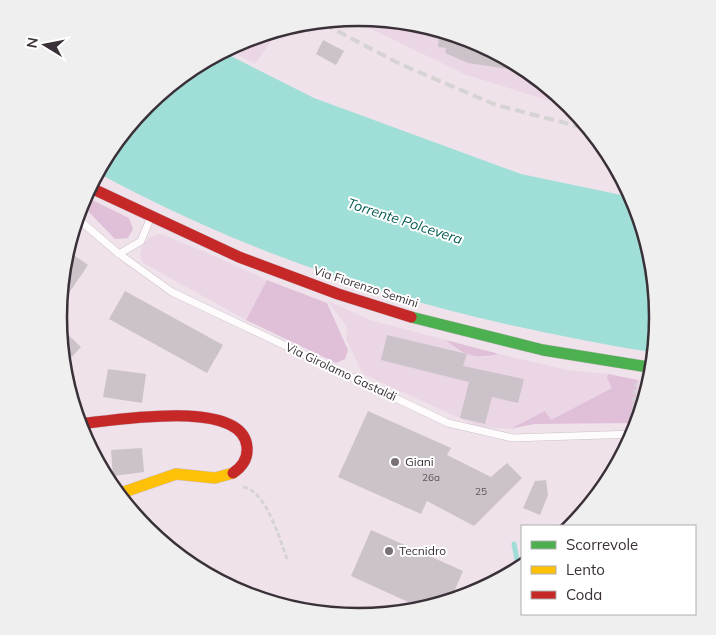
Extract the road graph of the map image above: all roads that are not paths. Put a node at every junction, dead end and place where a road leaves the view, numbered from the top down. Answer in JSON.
{"nodes":[{"id":1,"x":96,"y":191,"type":"edge"},
{"id":2,"x":151,"y":215,"type":"junction"},
{"id":3,"x":82,"y":223,"type":"edge"},
{"id":4,"x":119,"y":254,"type":"junction"},
{"id":5,"x":645,"y":367,"type":"edge"},
{"id":6,"x":87,"y":423,"type":"edge"},
{"id":7,"x":624,"y":434,"type":"edge"},
{"id":8,"x":125,"y":492,"type":"edge"}],
"edges":[{"from":1,"to":2,"type":"main road","name":"Via Fiorenzo Semini"},
{"from":2,"to":4,"type":"lane"},
{"from":2,"to":5,"type":"main road","name":"Via Fiorenzo Semini"},
{"from":3,"to":4,"type":"lane","name":"Via Girolamo Gastaldi"},
{"from":4,"to":7,"type":"lane","name":"Via Girolamo Gastaldi"},
{"from":6,"to":8,"type":"main road"}]}
